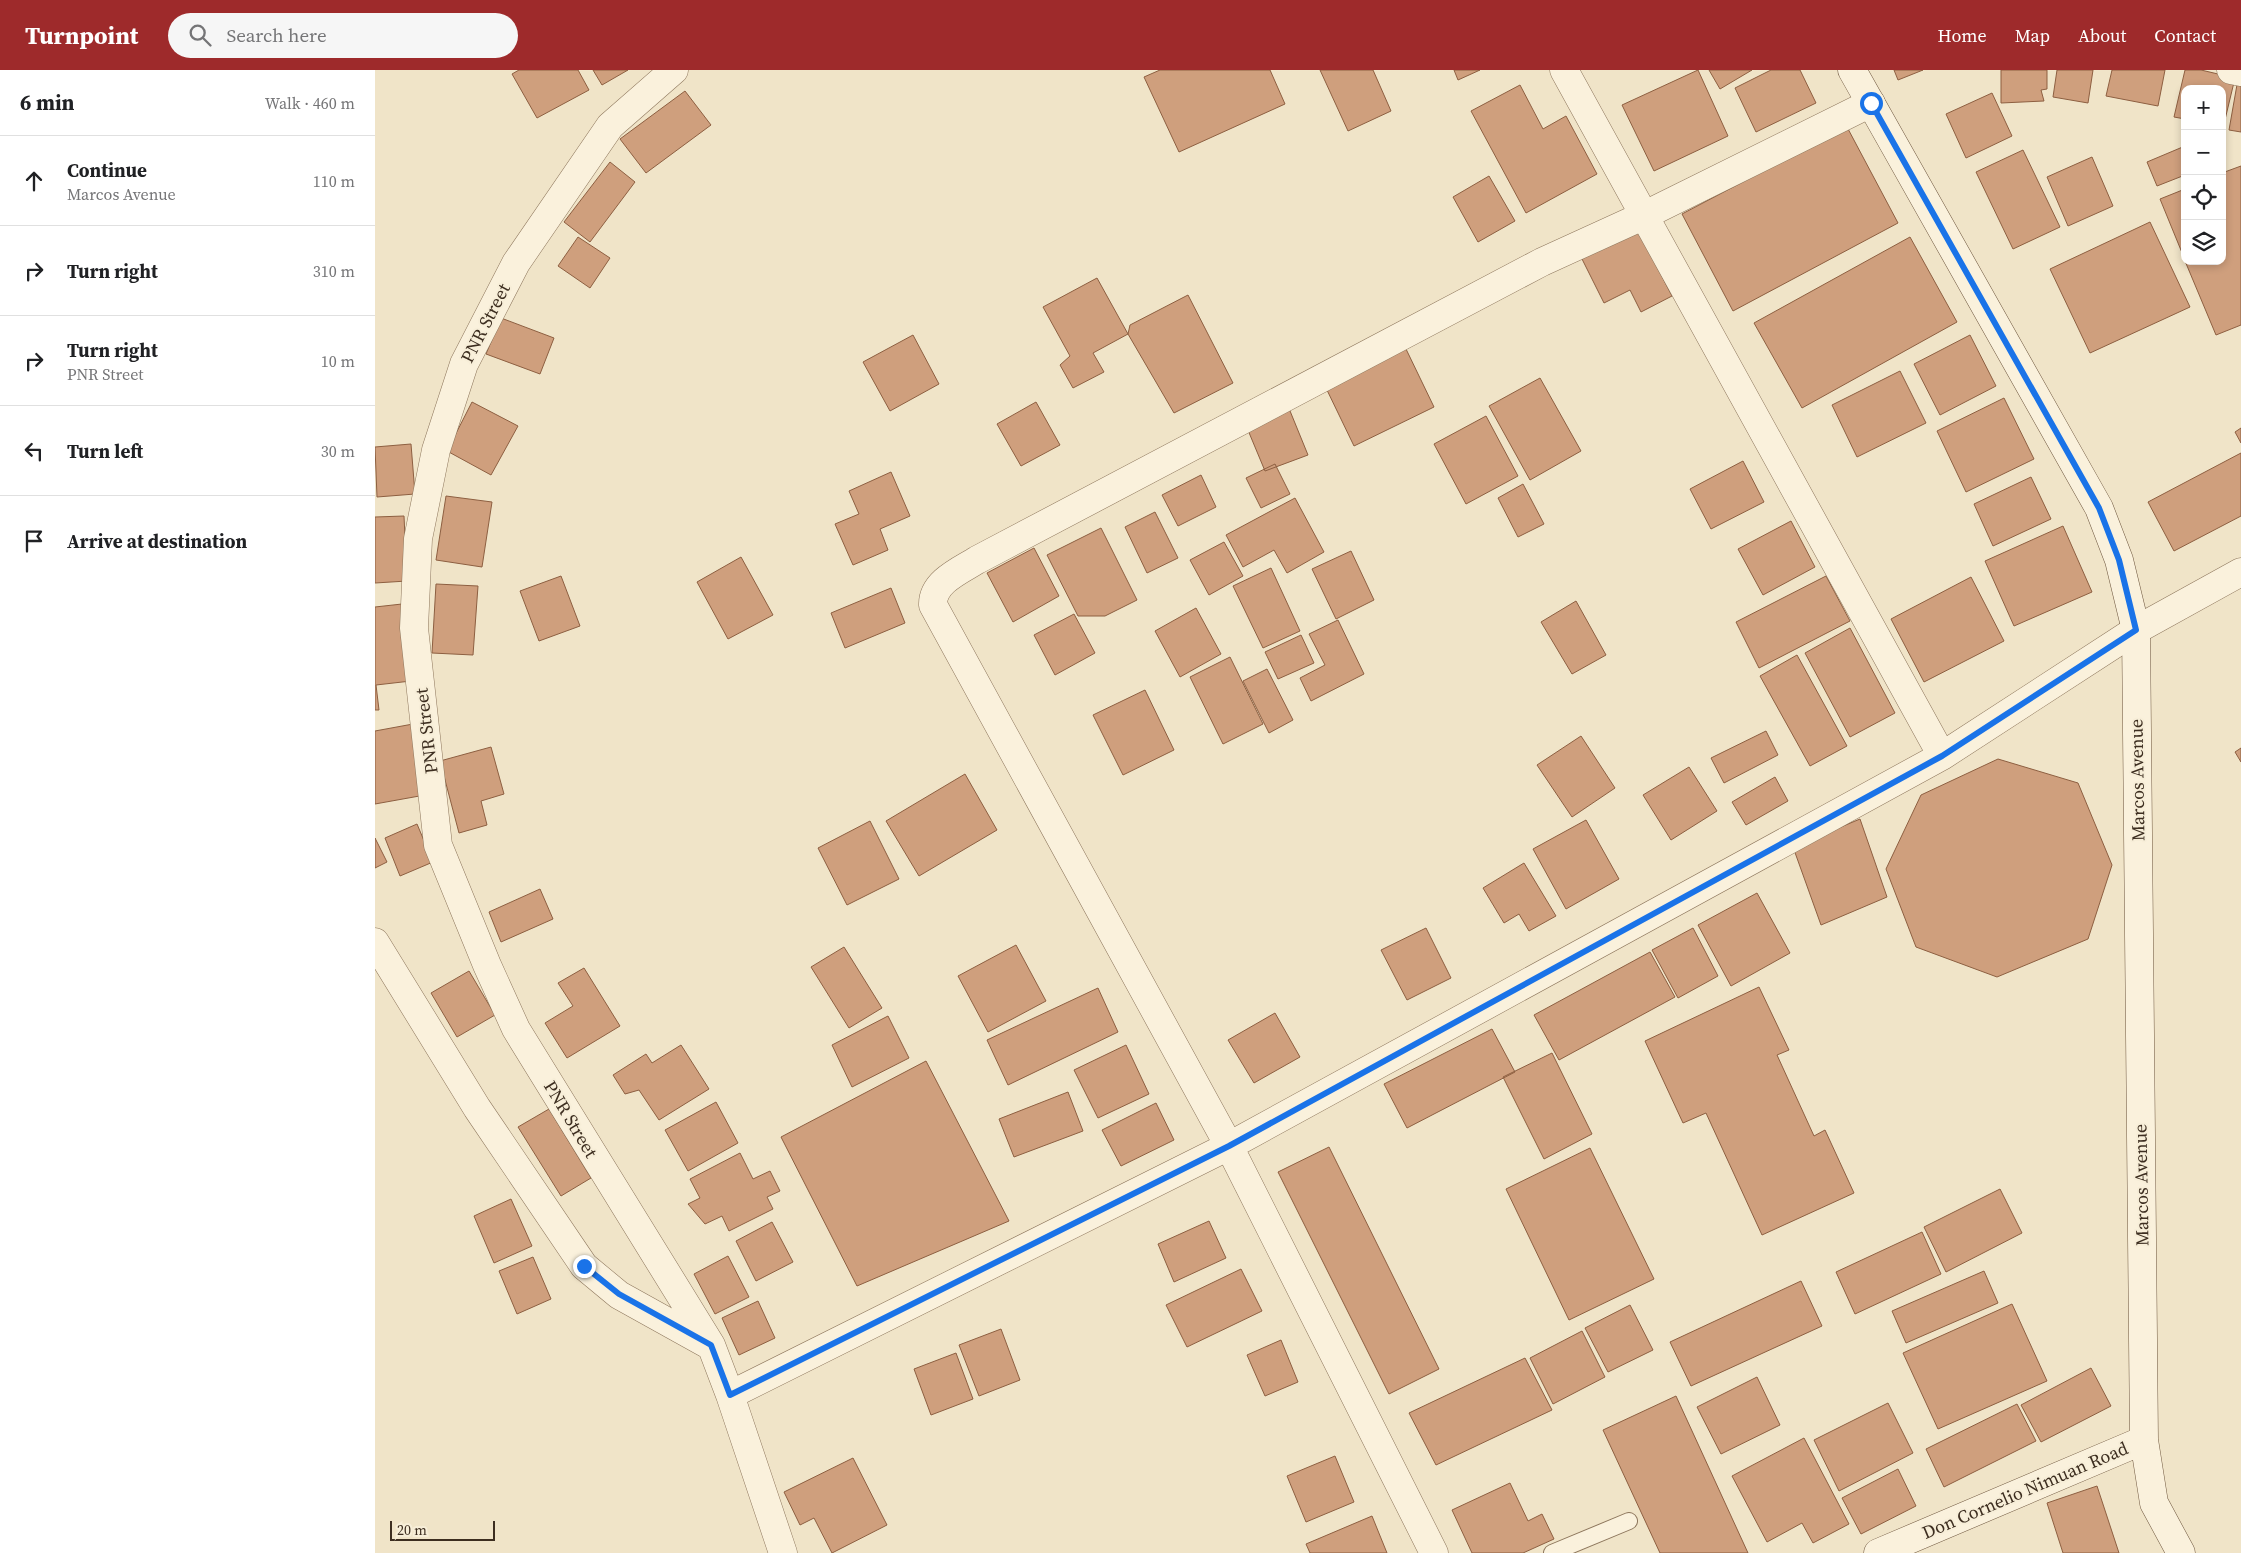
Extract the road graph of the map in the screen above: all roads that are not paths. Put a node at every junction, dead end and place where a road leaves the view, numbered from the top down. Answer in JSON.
{"nodes":[{"id":1,"x":674,"y":70,"type":"edge"},
{"id":2,"x":1565,"y":70,"type":"edge"},
{"id":3,"x":1852,"y":70,"type":"edge"},
{"id":4,"x":2231,"y":70,"type":"edge"},
{"id":5,"x":2241,"y":72,"type":"edge"},
{"id":6,"x":1871,"y":103,"type":"junction"},
{"id":7,"x":1645,"y":215,"type":"junction"},
{"id":8,"x":2241,"y":572,"type":"edge"},
{"id":9,"x":2136,"y":630,"type":"junction"},
{"id":10,"x":1942,"y":756,"type":"junction"},
{"id":11,"x":375,"y":942,"type":"edge"},
{"id":12,"x":1229,"y":1146,"type":"junction"},
{"id":13,"x":711,"y":1345,"type":"junction"},
{"id":14,"x":730,"y":1395,"type":"junction"},
{"id":15,"x":2144,"y":1440,"type":"junction"},
{"id":16,"x":1629,"y":1521,"type":"dead end"},
{"id":17,"x":783,"y":1553,"type":"edge"},
{"id":18,"x":1434,"y":1553,"type":"edge"},
{"id":19,"x":1552,"y":1553,"type":"edge"},
{"id":20,"x":1878,"y":1553,"type":"edge"},
{"id":21,"x":2181,"y":1553,"type":"edge"}],
"edges":[{"from":1,"to":13,"type":"street","name":"PNR Street"},
{"from":2,"to":7,"type":"street"},
{"from":3,"to":6,"type":"street","name":"Marcos Avenue"},
{"from":4,"to":5,"type":"street"},
{"from":6,"to":7,"type":"street"},
{"from":6,"to":9,"type":"street","name":"Marcos Avenue"},
{"from":7,"to":10,"type":"street"},
{"from":7,"to":12,"type":"street"},
{"from":8,"to":9,"type":"street"},
{"from":9,"to":10,"type":"street"},
{"from":9,"to":15,"type":"street","name":"Marcos Avenue"},
{"from":10,"to":12,"type":"street"},
{"from":11,"to":13,"type":"street"},
{"from":12,"to":14,"type":"street"},
{"from":12,"to":18,"type":"street"},
{"from":13,"to":14,"type":"street","name":"PNR Street"},
{"from":14,"to":17,"type":"street","name":"PNR Street"},
{"from":15,"to":20,"type":"street","name":"Don Cornelio Nimuan Road"},
{"from":15,"to":21,"type":"street","name":"Marcos Avenue"},
{"from":16,"to":19,"type":"lane"}]}
